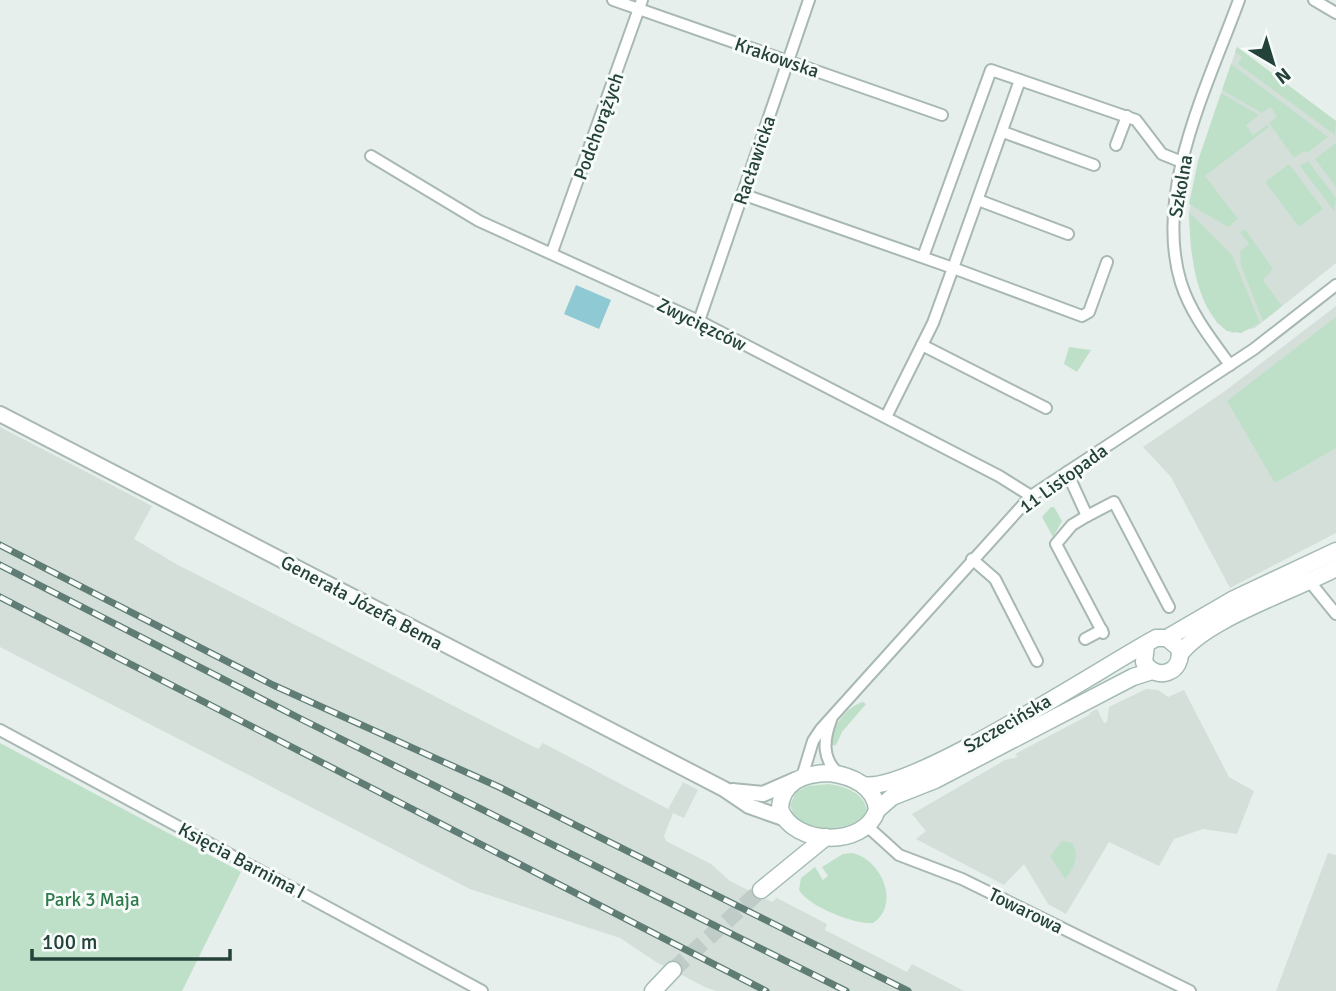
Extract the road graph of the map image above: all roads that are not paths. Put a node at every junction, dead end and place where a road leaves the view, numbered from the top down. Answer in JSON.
{"nodes":[{"id":1,"x":613,"y":0,"type":"edge"},
{"id":2,"x":809,"y":0,"type":"edge"},
{"id":3,"x":1239,"y":0,"type":"edge"},
{"id":4,"x":1314,"y":0,"type":"edge"},
{"id":5,"x":640,"y":5,"type":"edge"},
{"id":6,"x":1336,"y":13,"type":"edge"},
{"id":7,"x":788,"y":60,"type":"junction"},
{"id":8,"x":1020,"y":80,"type":"junction"},
{"id":9,"x":942,"y":115,"type":"dead end"},
{"id":10,"x":1126,"y":116,"type":"junction"},
{"id":11,"x":1003,"y":132,"type":"junction"},
{"id":12,"x":1116,"y":145,"type":"dead end"},
{"id":13,"x":371,"y":156,"type":"dead end"},
{"id":14,"x":1182,"y":162,"type":"junction"},
{"id":15,"x":1094,"y":165,"type":"dead end"},
{"id":16,"x":742,"y":194,"type":"junction"},
{"id":17,"x":978,"y":200,"type":"junction"},
{"id":18,"x":1068,"y":234,"type":"dead end"},
{"id":19,"x":552,"y":252,"type":"junction"},
{"id":20,"x":923,"y":257,"type":"junction"},
{"id":21,"x":1108,"y":262,"type":"dead end"},
{"id":22,"x":953,"y":268,"type":"junction"},
{"id":23,"x":1336,"y":285,"type":"edge"},
{"id":24,"x":699,"y":321,"type":"junction"},
{"id":25,"x":922,"y":345,"type":"junction"},
{"id":26,"x":1230,"y":365,"type":"junction"},
{"id":27,"x":1046,"y":408,"type":"dead end"},
{"id":28,"x":0,"y":414,"type":"edge"},
{"id":29,"x":886,"y":417,"type":"junction"},
{"id":30,"x":1067,"y":472,"type":"junction"},
{"id":31,"x":1031,"y":496,"type":"junction"},
{"id":32,"x":1087,"y":516,"type":"junction"},
{"id":33,"x":1336,"y":551,"type":"edge"},
{"id":34,"x":972,"y":559,"type":"junction"},
{"id":35,"x":1336,"y":568,"type":"edge"},
{"id":36,"x":1310,"y":582,"type":"junction"},
{"id":37,"x":1169,"y":607,"type":"dead end"},
{"id":38,"x":1336,"y":614,"type":"edge"},
{"id":39,"x":1167,"y":638,"type":"junction"},
{"id":40,"x":1085,"y":639,"type":"dead end"},
{"id":41,"x":1146,"y":645,"type":"junction"},
{"id":42,"x":1180,"y":654,"type":"junction"},
{"id":43,"x":1037,"y":661,"type":"dead end"},
{"id":44,"x":1152,"y":671,"type":"junction"},
{"id":45,"x":832,"y":718,"type":"junction"},
{"id":46,"x":0,"y":730,"type":"edge"},
{"id":47,"x":840,"y":775,"type":"junction"},
{"id":48,"x":799,"y":778,"type":"junction"},
{"id":49,"x":863,"y":785,"type":"junction"},
{"id":50,"x":724,"y":789,"type":"junction"},
{"id":51,"x":877,"y":810,"type":"junction"},
{"id":52,"x":787,"y":822,"type":"junction"},
{"id":53,"x":867,"y":826,"type":"junction"},
{"id":54,"x":826,"y":837,"type":"junction"},
{"id":55,"x":784,"y":868,"type":"junction"},
{"id":56,"x":761,"y":890,"type":"tunnel mouth"},
{"id":57,"x":673,"y":970,"type":"tunnel mouth"},
{"id":58,"x":482,"y":991,"type":"edge"},
{"id":59,"x":653,"y":991,"type":"edge"},
{"id":60,"x":1190,"y":991,"type":"edge"}],
"edges":[{"from":1,"to":5,"type":"street","name":"Krakowska"},
{"from":2,"to":7,"type":"street","name":"Racławicka"},
{"from":3,"to":14,"type":"street","name":"Szkolna"},
{"from":4,"to":6,"type":"street"},
{"from":5,"to":7,"type":"street","name":"Krakowska"},
{"from":5,"to":19,"type":"street","name":"Podchorążych"},
{"from":7,"to":9,"type":"street","name":"Krakowska"},
{"from":7,"to":16,"type":"street","name":"Racławicka"},
{"from":8,"to":10,"type":"street"},
{"from":8,"to":11,"type":"street"},
{"from":8,"to":20,"type":"street"},
{"from":10,"to":12,"type":"street"},
{"from":10,"to":14,"type":"street"},
{"from":11,"to":15,"type":"street"},
{"from":11,"to":17,"type":"street"},
{"from":13,"to":19,"type":"street","name":"Zwycięzców"},
{"from":14,"to":26,"type":"street","name":"Szkolna"},
{"from":16,"to":20,"type":"street"},
{"from":16,"to":24,"type":"street","name":"Racławicka"},
{"from":17,"to":18,"type":"street"},
{"from":17,"to":22,"type":"street"},
{"from":19,"to":24,"type":"street","name":"Zwycięzców"},
{"from":20,"to":22,"type":"street"},
{"from":21,"to":22,"type":"street"},
{"from":22,"to":25,"type":"street"},
{"from":23,"to":26,"type":"street","name":"11 Listopada"},
{"from":24,"to":29,"type":"street","name":"Zwycięzców"},
{"from":25,"to":27,"type":"street"},
{"from":25,"to":29,"type":"street"},
{"from":26,"to":30,"type":"street","name":"11 Listopada"},
{"from":28,"to":50,"type":"street","name":"Generała Józefa Bema"},
{"from":29,"to":31,"type":"street","name":"Zwycięzców"},
{"from":30,"to":31,"type":"street","name":"11 Listopada"},
{"from":30,"to":32,"type":"street"},
{"from":31,"to":34,"type":"street","name":"11 Listopada"},
{"from":32,"to":37,"type":"street"},
{"from":32,"to":40,"type":"street"},
{"from":33,"to":39,"type":"main road"},
{"from":34,"to":43,"type":"street"},
{"from":34,"to":45,"type":"street","name":"11 Listopada"},
{"from":35,"to":36,"type":"main road"},
{"from":36,"to":38,"type":"street"},
{"from":36,"to":42,"type":"main road"},
{"from":39,"to":41,"type":"main road"},
{"from":39,"to":42,"type":"main road"},
{"from":41,"to":44,"type":"main road"},
{"from":41,"to":49,"type":"main road","name":"Szczecińska"},
{"from":42,"to":44,"type":"main road"},
{"from":44,"to":51,"type":"main road","name":"Szczecińska"},
{"from":45,"to":47,"type":"street"},
{"from":45,"to":48,"type":"street","name":"11 Listopada"},
{"from":46,"to":58,"type":"street","name":"Księcia Barnima I"},
{"from":47,"to":48,"type":"main road"},
{"from":47,"to":49,"type":"main road"},
{"from":48,"to":50,"type":"street","name":"Generała Józefa Bema"},
{"from":48,"to":52,"type":"main road"},
{"from":49,"to":51,"type":"main road"},
{"from":50,"to":52,"type":"street","name":"Generała Józefa Bema"},
{"from":51,"to":53,"type":"main road"},
{"from":52,"to":54,"type":"main road"},
{"from":52,"to":55,"type":"main road"},
{"from":53,"to":54,"type":"main road"},
{"from":53,"to":60,"type":"street","name":"Towarowa"},
{"from":54,"to":55,"type":"main road"},
{"from":55,"to":56,"type":"main road"},
{"from":57,"to":59,"type":"main road"}]}
